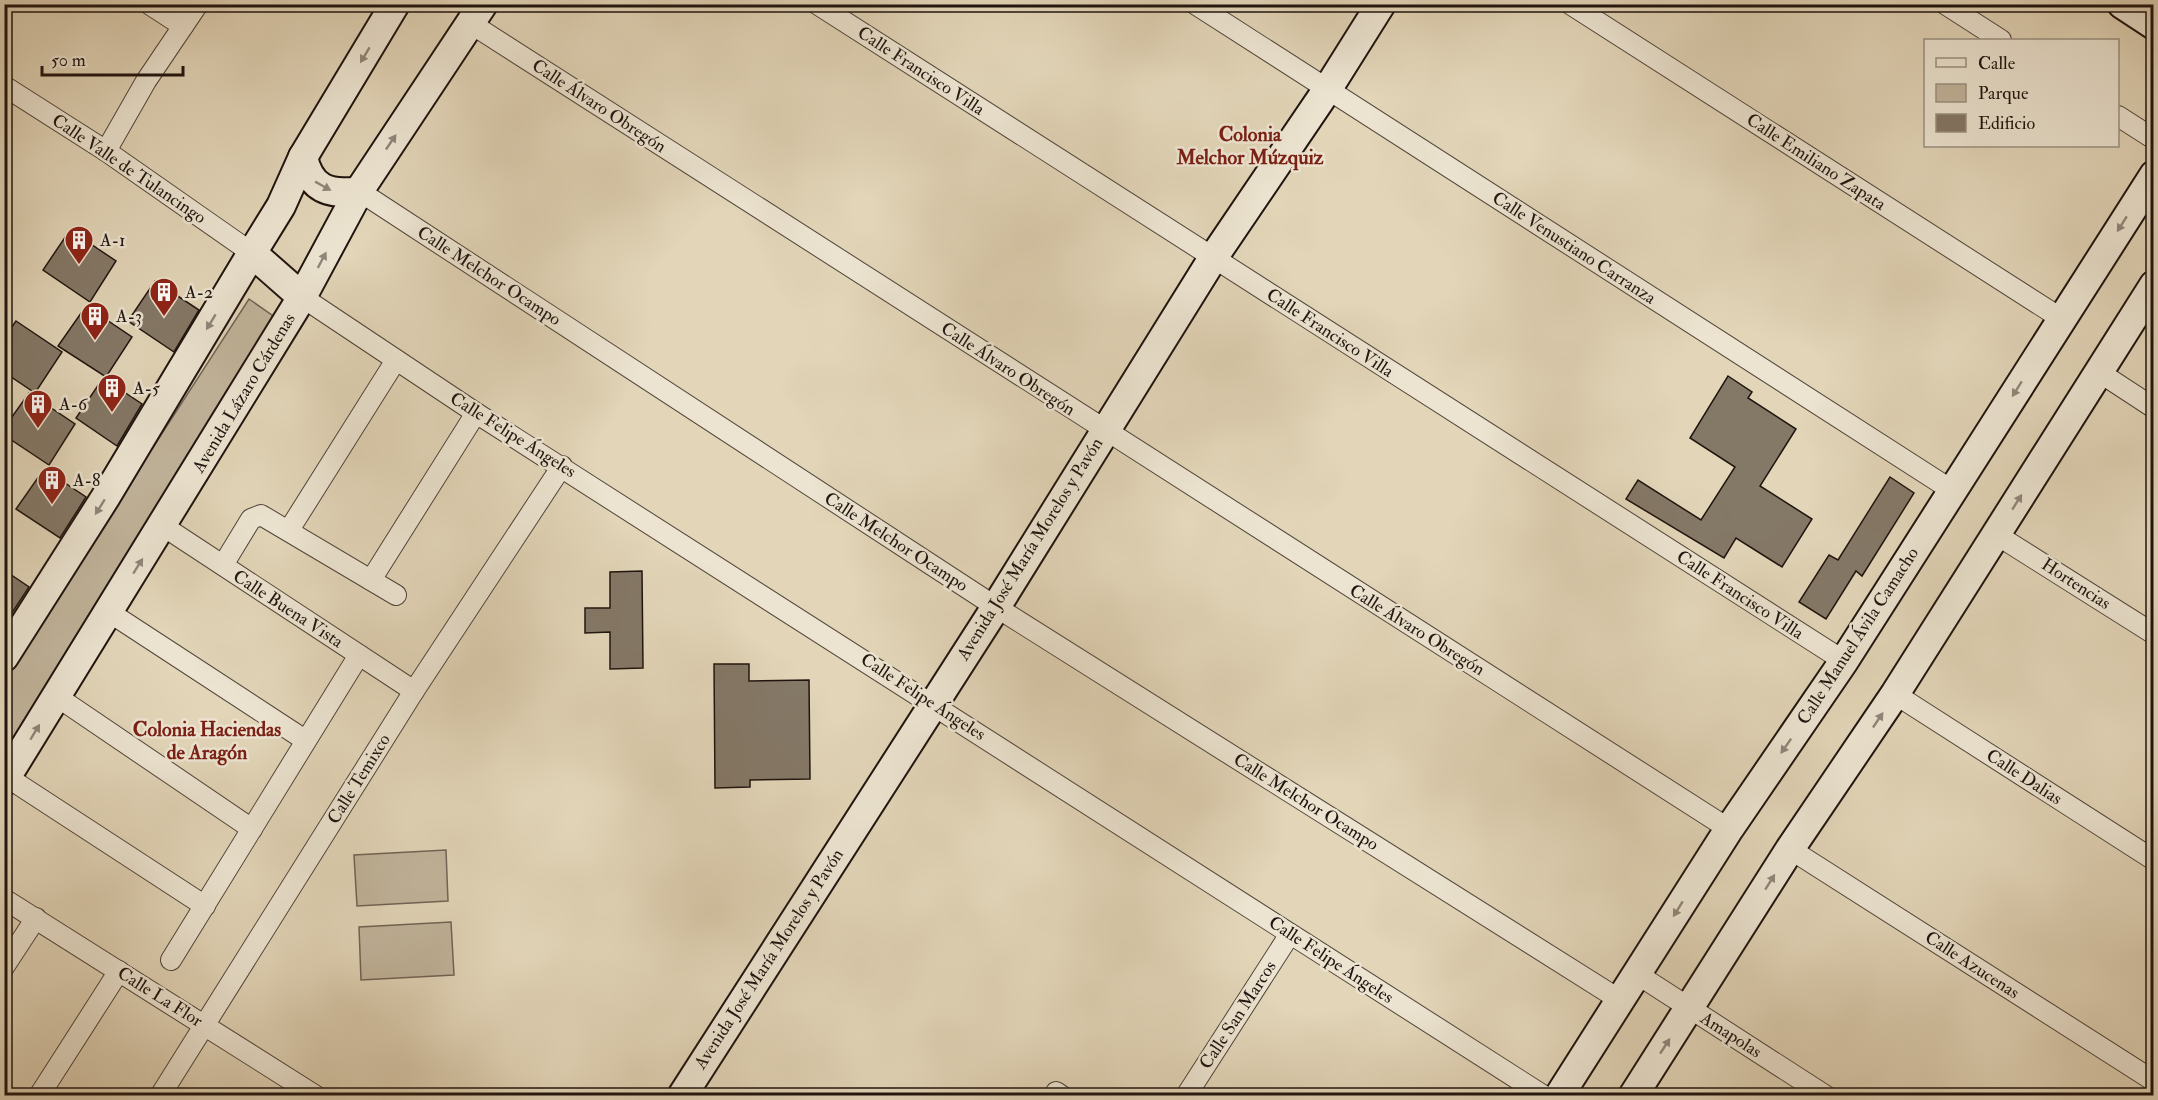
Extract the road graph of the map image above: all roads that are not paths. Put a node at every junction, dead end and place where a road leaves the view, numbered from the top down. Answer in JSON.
{"nodes":[{"id":1,"x":149,"y":4,"type":"edge"},
{"id":2,"x":198,"y":4,"type":"edge"},
{"id":3,"x":395,"y":4,"type":"edge"},
{"id":4,"x":817,"y":4,"type":"edge"},
{"id":5,"x":1195,"y":4,"type":"edge"},
{"id":6,"x":1381,"y":4,"type":"edge"},
{"id":7,"x":1570,"y":4,"type":"edge"},
{"id":8,"x":1945,"y":4,"type":"edge"},
{"id":9,"x":2122,"y":4,"type":"edge"},
{"id":10,"x":477,"y":11,"type":"edge"},
{"id":11,"x":2154,"y":25,"type":"edge"},
{"id":12,"x":183,"y":26,"type":"junction"},
{"id":13,"x":1999,"y":39,"type":"edge"},
{"id":14,"x":4,"y":86,"type":"edge"},
{"id":15,"x":1327,"y":90,"type":"junction"},
{"id":16,"x":2119,"y":117,"type":"edge"},
{"id":17,"x":2154,"y":139,"type":"edge"},
{"id":18,"x":106,"y":151,"type":"junction"},
{"id":19,"x":303,"y":157,"type":"junction"},
{"id":20,"x":2154,"y":175,"type":"edge"},
{"id":21,"x":358,"y":191,"type":"junction"},
{"id":22,"x":252,"y":253,"type":"junction"},
{"id":23,"x":1213,"y":258,"type":"junction"},
{"id":24,"x":2154,"y":285,"type":"edge"},
{"id":25,"x":302,"y":297,"type":"junction"},
{"id":26,"x":2062,"y":319,"type":"junction"},
{"id":27,"x":396,"y":360,"type":"junction"},
{"id":28,"x":2099,"y":372,"type":"junction"},
{"id":29,"x":2154,"y":408,"type":"edge"},
{"id":30,"x":477,"y":412,"type":"junction"},
{"id":31,"x":1104,"y":431,"type":"junction"},
{"id":32,"x":562,"y":466,"type":"junction"},
{"id":33,"x":1953,"y":491,"type":"junction"},
{"id":34,"x":163,"y":526,"type":"junction"},
{"id":35,"x":289,"y":530,"type":"junction"},
{"id":36,"x":1997,"y":535,"type":"junction"},
{"id":37,"x":223,"y":566,"type":"junction"},
{"id":38,"x":371,"y":580,"type":"junction"},
{"id":39,"x":396,"y":595,"type":"dead end"},
{"id":40,"x":996,"y":607,"type":"junction"},
{"id":41,"x":109,"y":612,"type":"junction"},
{"id":42,"x":2154,"y":634,"type":"edge"},
{"id":43,"x":359,"y":656,"type":"junction"},
{"id":44,"x":4,"y":657,"type":"edge"},
{"id":45,"x":1844,"y":661,"type":"junction"},
{"id":46,"x":414,"y":691,"type":"junction"},
{"id":47,"x":1896,"y":694,"type":"junction"},
{"id":48,"x":56,"y":696,"type":"junction"},
{"id":49,"x":933,"y":703,"type":"junction"},
{"id":50,"x":305,"y":740,"type":"junction"},
{"id":51,"x":6,"y":779,"type":"edge"},
{"id":52,"x":252,"y":829,"type":"junction"},
{"id":53,"x":1729,"y":829,"type":"junction"},
{"id":54,"x":1790,"y":849,"type":"junction"},
{"id":55,"x":2154,"y":860,"type":"edge"},
{"id":56,"x":4,"y":899,"type":"edge"},
{"id":57,"x":204,"y":906,"type":"junction"},
{"id":58,"x":36,"y":918,"type":"junction"},
{"id":59,"x":1290,"y":934,"type":"junction"},
{"id":60,"x":171,"y":960,"type":"dead end"},
{"id":61,"x":4,"y":967,"type":"edge"},
{"id":62,"x":119,"y":971,"type":"junction"},
{"id":63,"x":1637,"y":974,"type":"junction"},
{"id":64,"x":1620,"y":1000,"type":"junction"},
{"id":65,"x":1689,"y":1008,"type":"junction"},
{"id":66,"x":204,"y":1024,"type":"junction"},
{"id":67,"x":2154,"y":1081,"type":"edge"},
{"id":68,"x":39,"y":1095,"type":"edge"},
{"id":69,"x":160,"y":1095,"type":"edge"},
{"id":70,"x":316,"y":1095,"type":"edge"},
{"id":71,"x":682,"y":1095,"type":"edge"},
{"id":72,"x":1186,"y":1095,"type":"edge"},
{"id":73,"x":1544,"y":1095,"type":"edge"},
{"id":74,"x":1559,"y":1095,"type":"edge"},
{"id":75,"x":1634,"y":1095,"type":"edge"},
{"id":76,"x":1826,"y":1095,"type":"edge"}],
"edges":[{"from":1,"to":12,"type":"street"},
{"from":2,"to":12,"type":"street"},
{"from":3,"to":19,"type":"street","one_way":true},
{"from":4,"to":23,"type":"street","name":"Calle Francisco Villa"},
{"from":5,"to":15,"type":"street","name":"Calle Venustiano Carranza"},
{"from":6,"to":15,"type":"street","name":"Avenida José María Morelos y Pavón"},
{"from":7,"to":26,"type":"street","name":"Calle Emiliano Zapata"},
{"from":8,"to":13,"type":"street"},
{"from":9,"to":11,"type":"street"},
{"from":21,"to":10,"type":"street","name":"Avenida Lázaro Cárdenas","one_way":true},
{"from":10,"to":31,"type":"street","name":"Calle Álvaro Obregón"},
{"from":12,"to":18,"type":"street"},
{"from":14,"to":18,"type":"street","name":"Calle Valle de Tulancingo"},
{"from":15,"to":23,"type":"street","name":"Avenida José María Morelos y Pavón"},
{"from":15,"to":33,"type":"street","name":"Calle Venustiano Carranza"},
{"from":16,"to":17,"type":"street"},
{"from":18,"to":22,"type":"street","name":"Calle Valle de Tulancingo"},
{"from":19,"to":21,"type":"street","one_way":true},
{"from":19,"to":22,"type":"street"},
{"from":20,"to":26,"type":"street","name":"Calle Manuel Ávila Camacho","one_way":true},
{"from":25,"to":21,"type":"street","name":"Avenida Lázaro Cárdenas","one_way":true},
{"from":21,"to":40,"type":"street","name":"Calle Melchor Ocampo"},
{"from":22,"to":25,"type":"street"},
{"from":22,"to":44,"type":"street","one_way":true},
{"from":23,"to":31,"type":"street","name":"Avenida José María Morelos y Pavón"},
{"from":23,"to":45,"type":"street","name":"Calle Francisco Villa"},
{"from":24,"to":28,"type":"street"},
{"from":25,"to":27,"type":"street","name":"Calle Felipe Ángeles"},
{"from":25,"to":34,"type":"street","name":"Avenida Lázaro Cárdenas"},
{"from":26,"to":33,"type":"street","name":"Calle Manuel Ávila Camacho","one_way":true},
{"from":27,"to":30,"type":"street","name":"Calle Felipe Ángeles"},
{"from":27,"to":35,"type":"street"},
{"from":28,"to":29,"type":"street"},
{"from":36,"to":28,"type":"street","one_way":true},
{"from":30,"to":32,"type":"street","name":"Calle Felipe Ángeles"},
{"from":30,"to":38,"type":"street"},
{"from":31,"to":40,"type":"street","name":"Avenida José María Morelos y Pavón"},
{"from":31,"to":53,"type":"street","name":"Calle Álvaro Obregón"},
{"from":32,"to":46,"type":"street","name":"Calle Temixco"},
{"from":32,"to":49,"type":"street","name":"Calle Felipe Ángeles"},
{"from":33,"to":45,"type":"street","name":"Calle Manuel Ávila Camacho"},
{"from":34,"to":37,"type":"street","name":"Calle Buena Vista"},
{"from":41,"to":34,"type":"street","name":"Avenida Lázaro Cárdenas","one_way":true},
{"from":35,"to":37,"type":"street"},
{"from":35,"to":38,"type":"street"},
{"from":36,"to":42,"type":"street","name":"Hortencias"},
{"from":36,"to":47,"type":"street"},
{"from":37,"to":43,"type":"street","name":"Calle Buena Vista"},
{"from":38,"to":39,"type":"street"},
{"from":40,"to":49,"type":"street","name":"Avenida José María Morelos y Pavón"},
{"from":40,"to":64,"type":"street","name":"Calle Melchor Ocampo"},
{"from":41,"to":48,"type":"street","name":"Avenida Lázaro Cárdenas"},
{"from":41,"to":50,"type":"street"},
{"from":43,"to":46,"type":"street","name":"Calle Buena Vista"},
{"from":43,"to":50,"type":"street"},
{"from":45,"to":53,"type":"street","name":"Calle Manuel Ávila Camacho","one_way":true},
{"from":46,"to":66,"type":"street","name":"Calle Temixco"},
{"from":54,"to":47,"type":"street","one_way":true},
{"from":47,"to":55,"type":"street","name":"Calle Dalias"},
{"from":51,"to":48,"type":"street","name":"Avenida Lázaro Cárdenas","one_way":true},
{"from":48,"to":52,"type":"street"},
{"from":49,"to":59,"type":"street","name":"Calle Felipe Ángeles"},
{"from":49,"to":71,"type":"street","name":"Avenida José María Morelos y Pavón"},
{"from":50,"to":52,"type":"street"},
{"from":51,"to":57,"type":"street"},
{"from":52,"to":57,"type":"street"},
{"from":53,"to":63,"type":"street","name":"Calle Manuel Ávila Camacho","one_way":true},
{"from":65,"to":54,"type":"street","one_way":true},
{"from":54,"to":67,"type":"street","name":"Calle Azucenas"},
{"from":56,"to":58,"type":"street","name":"Calle La Flor"},
{"from":57,"to":60,"type":"street"},
{"from":58,"to":61,"type":"street"},
{"from":58,"to":62,"type":"street","name":"Calle La Flor"},
{"from":59,"to":72,"type":"street","name":"Calle San Marcos"},
{"from":59,"to":73,"type":"street","name":"Calle Felipe Ángeles"},
{"from":62,"to":66,"type":"street","name":"Calle La Flor"},
{"from":62,"to":68,"type":"street"},
{"from":63,"to":64,"type":"street","name":"Calle Manuel Ávila Camacho"},
{"from":63,"to":65,"type":"street","name":"Amapolas"},
{"from":64,"to":74,"type":"street","name":"Calle Manuel Ávila Camacho"},
{"from":75,"to":65,"type":"street","one_way":true},
{"from":65,"to":76,"type":"street","name":"Amapolas"},
{"from":66,"to":69,"type":"street","name":"Calle Temixco"},
{"from":66,"to":70,"type":"street","name":"Calle La Flor"}]}
